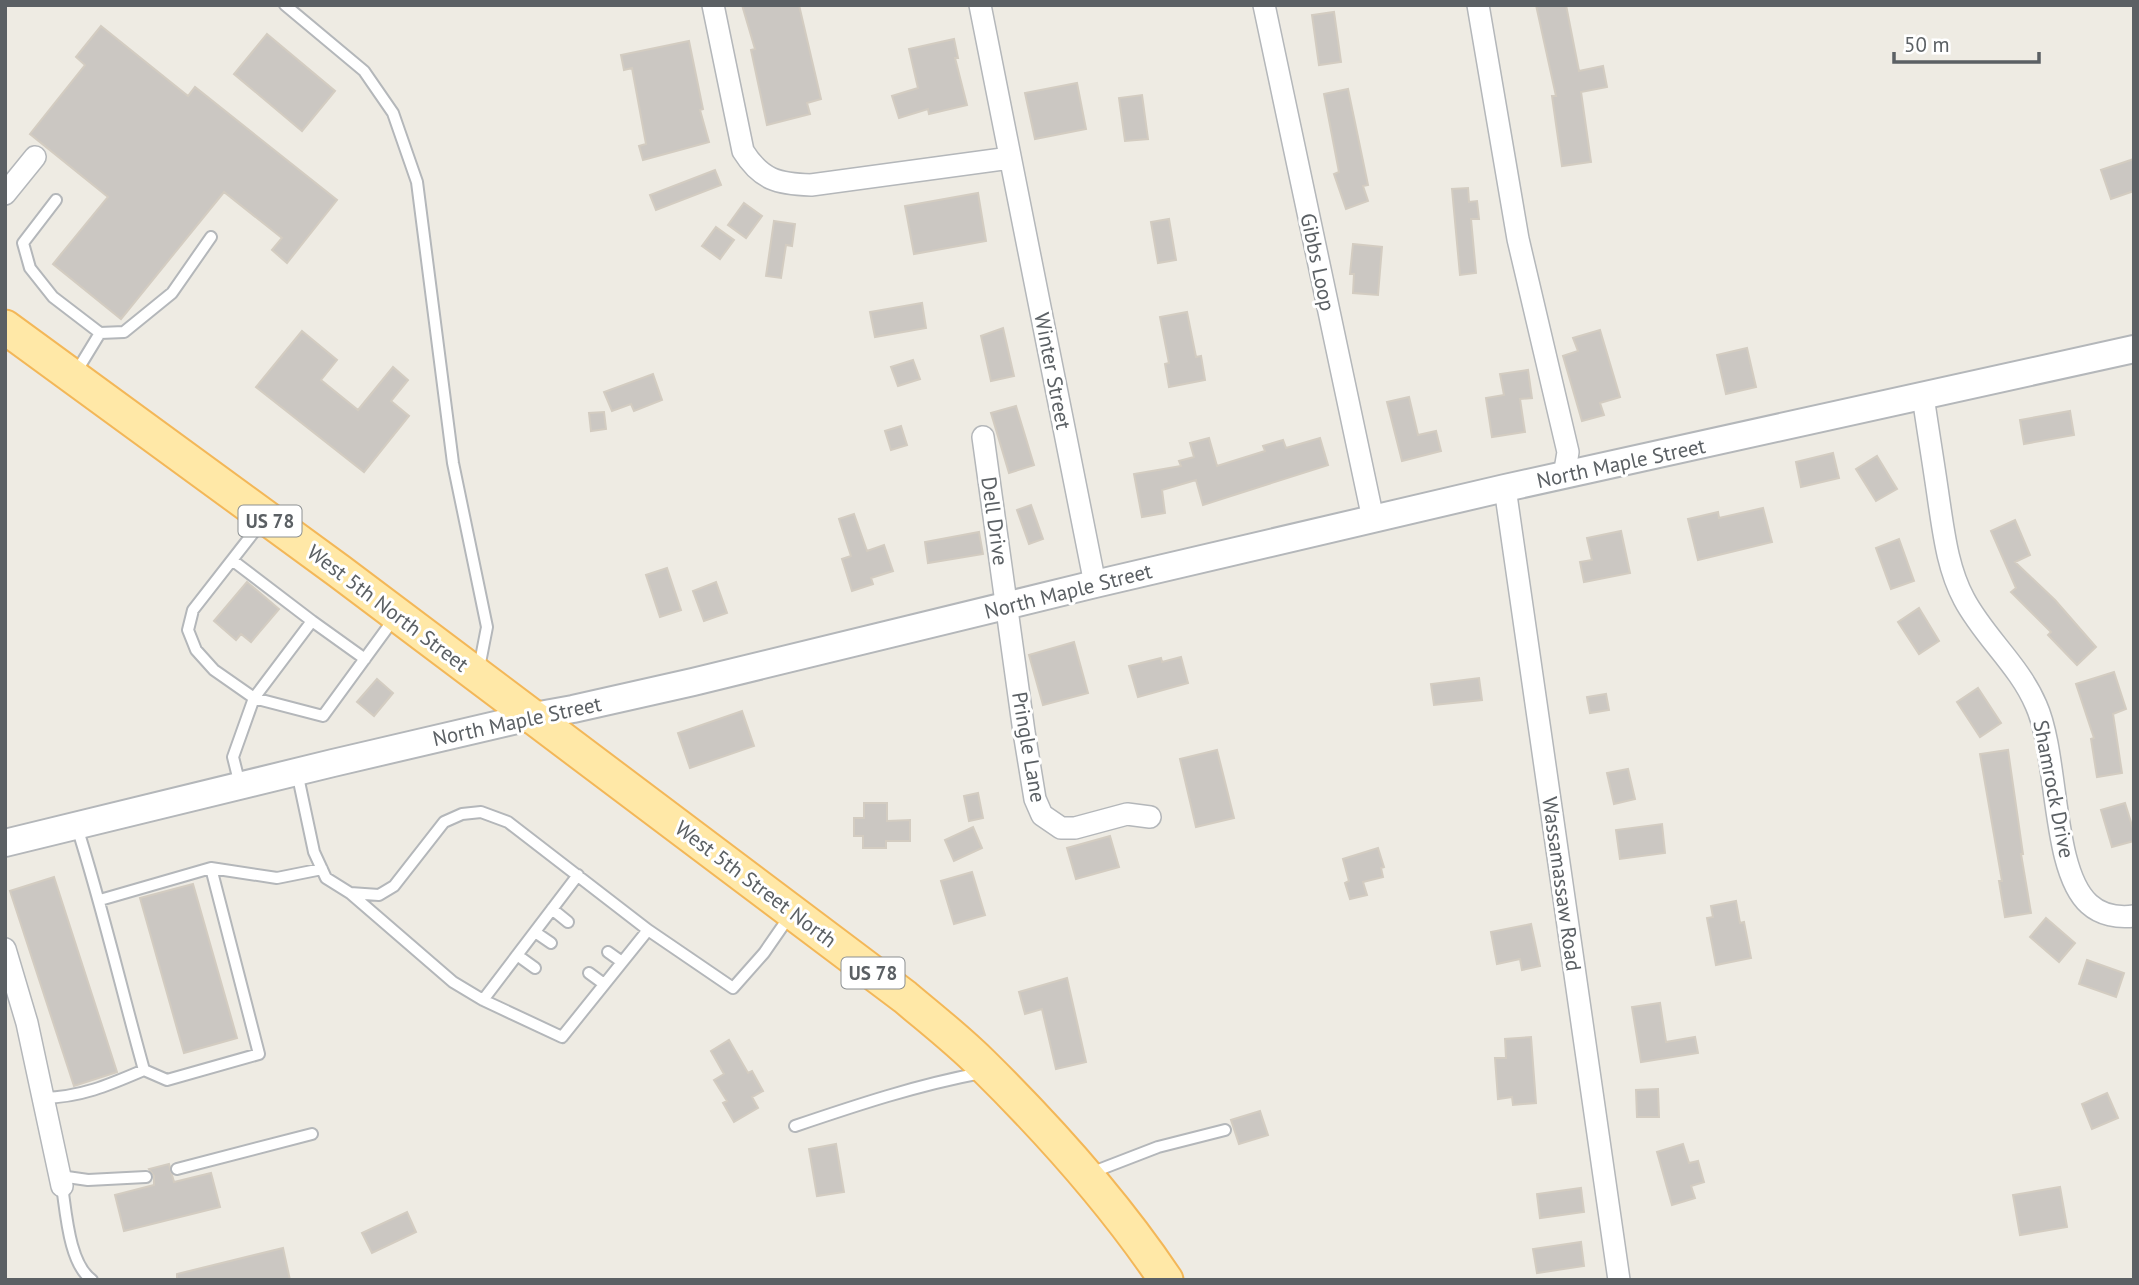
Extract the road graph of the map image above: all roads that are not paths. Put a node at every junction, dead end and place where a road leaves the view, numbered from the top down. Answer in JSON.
{"nodes":[{"id":1,"x":285,"y":5,"type":"edge"},
{"id":2,"x":713,"y":5,"type":"edge"},
{"id":3,"x":980,"y":5,"type":"edge"},
{"id":4,"x":1264,"y":5,"type":"edge"},
{"id":5,"x":1478,"y":5,"type":"edge"},
{"id":6,"x":35,"y":157,"type":"dead end"},
{"id":7,"x":1010,"y":158,"type":"junction"},
{"id":8,"x":5,"y":194,"type":"edge"},
{"id":9,"x":56,"y":200,"type":"dead end"},
{"id":10,"x":211,"y":237,"type":"dead end"},
{"id":11,"x":5,"y":327,"type":"edge"},
{"id":12,"x":100,"y":333,"type":"junction"},
{"id":13,"x":2134,"y":349,"type":"edge"},
{"id":14,"x":74,"y":377,"type":"junction"},
{"id":15,"x":1923,"y":396,"type":"junction"},
{"id":16,"x":983,"y":437,"type":"dead end"},
{"id":17,"x":1563,"y":476,"type":"junction"},
{"id":18,"x":1505,"y":488,"type":"junction"},
{"id":19,"x":265,"y":517,"type":"junction"},
{"id":20,"x":1373,"y":519,"type":"junction"},
{"id":21,"x":232,"y":560,"type":"junction"},
{"id":22,"x":1095,"y":584,"type":"junction"},
{"id":23,"x":1006,"y":606,"type":"junction"},
{"id":24,"x":397,"y":615,"type":"junction"},
{"id":25,"x":313,"y":621,"type":"junction"},
{"id":26,"x":365,"y":659,"type":"junction"},
{"id":27,"x":478,"y":674,"type":"junction"},
{"id":28,"x":254,"y":698,"type":"junction"},
{"id":29,"x":534,"y":716,"type":"junction"},
{"id":30,"x":297,"y":771,"type":"junction"},
{"id":31,"x":240,"y":785,"type":"junction"},
{"id":32,"x":1150,"y":817,"type":"dead end"},
{"id":33,"x":76,"y":824,"type":"junction"},
{"id":34,"x":5,"y":843,"type":"edge"},
{"id":35,"x":211,"y":868,"type":"junction"},
{"id":36,"x":322,"y":869,"type":"junction"},
{"id":37,"x":578,"y":875,"type":"junction"},
{"id":38,"x":350,"y":893,"type":"junction"},
{"id":39,"x":100,"y":900,"type":"junction"},
{"id":40,"x":552,"y":909,"type":"junction"},
{"id":41,"x":793,"y":912,"type":"junction"},
{"id":42,"x":2134,"y":916,"type":"edge"},
{"id":43,"x":568,"y":922,"type":"dead end"},
{"id":44,"x":648,"y":930,"type":"junction"},
{"id":45,"x":535,"y":932,"type":"junction"},
{"id":46,"x":551,"y":943,"type":"dead end"},
{"id":47,"x":5,"y":949,"type":"edge"},
{"id":48,"x":608,"y":952,"type":"dead end"},
{"id":49,"x":517,"y":955,"type":"junction"},
{"id":50,"x":622,"y":962,"type":"junction"},
{"id":51,"x":535,"y":968,"type":"dead end"},
{"id":52,"x":589,"y":973,"type":"dead end"},
{"id":53,"x":604,"y":984,"type":"junction"},
{"id":54,"x":574,"y":998,"type":"dead end"},
{"id":55,"x":483,"y":1000,"type":"junction"},
{"id":56,"x":585,"y":1006,"type":"junction"},
{"id":57,"x":144,"y":1070,"type":"junction"},
{"id":58,"x":989,"y":1071,"type":"junction"},
{"id":59,"x":43,"y":1098,"type":"junction"},
{"id":60,"x":795,"y":1126,"type":"dead end"},
{"id":61,"x":1225,"y":1130,"type":"dead end"},
{"id":62,"x":312,"y":1134,"type":"dead end"},
{"id":63,"x":177,"y":1169,"type":"dead end"},
{"id":64,"x":1086,"y":1175,"type":"junction"},
{"id":65,"x":146,"y":1177,"type":"dead end"},
{"id":66,"x":61,"y":1181,"type":"junction"},
{"id":67,"x":92,"y":1280,"type":"edge"},
{"id":68,"x":1166,"y":1280,"type":"edge"},
{"id":69,"x":1619,"y":1280,"type":"edge"}],
"edges":[{"from":1,"to":27,"type":"lane"},
{"from":2,"to":7,"type":"street"},
{"from":3,"to":7,"type":"street","name":"Winter Street"},
{"from":4,"to":20,"type":"street","name":"Gibbs Loop"},
{"from":5,"to":17,"type":"street"},
{"from":6,"to":8,"type":"street"},
{"from":7,"to":22,"type":"street","name":"Winter Street"},
{"from":9,"to":12,"type":"lane"},
{"from":10,"to":12,"type":"lane"},
{"from":11,"to":14,"type":"main road","name":"West 5th North Street","number":"US 78"},
{"from":12,"to":14,"type":"lane"},
{"from":13,"to":15,"type":"street","name":"North Maple Street"},
{"from":14,"to":19,"type":"main road","name":"West 5th North Street","number":"US 78"},
{"from":15,"to":17,"type":"street","name":"North Maple Street"},
{"from":15,"to":42,"type":"street","name":"Shamrock Drive"},
{"from":16,"to":23,"type":"street","name":"Dell Drive"},
{"from":17,"to":18,"type":"street","name":"North Maple Street"},
{"from":18,"to":20,"type":"street","name":"North Maple Street"},
{"from":18,"to":69,"type":"street","name":"Wassamassaw Road"},
{"from":19,"to":21,"type":"lane"},
{"from":19,"to":24,"type":"main road","name":"West 5th North Street","number":"US 78"},
{"from":20,"to":22,"type":"street","name":"North Maple Street"},
{"from":21,"to":25,"type":"lane"},
{"from":21,"to":28,"type":"lane"},
{"from":22,"to":23,"type":"street","name":"North Maple Street"},
{"from":23,"to":29,"type":"street","name":"North Maple Street"},
{"from":23,"to":32,"type":"street","name":"Pringle Lane"},
{"from":24,"to":26,"type":"lane"},
{"from":24,"to":27,"type":"main road","name":"West 5th North Street","number":"US 78"},
{"from":25,"to":26,"type":"lane"},
{"from":25,"to":28,"type":"lane"},
{"from":26,"to":28,"type":"lane"},
{"from":27,"to":29,"type":"main road","name":"West 5th North Street","number":"US 78"},
{"from":28,"to":31,"type":"lane"},
{"from":29,"to":30,"type":"street","name":"North Maple Street"},
{"from":29,"to":41,"type":"main road","name":"West 5th Street North","number":"US 78"},
{"from":30,"to":31,"type":"street","name":"North Maple Street"},
{"from":30,"to":36,"type":"lane"},
{"from":31,"to":33,"type":"street","name":"North Maple Street"},
{"from":33,"to":34,"type":"street","name":"North Maple Street"},
{"from":33,"to":39,"type":"lane"},
{"from":35,"to":36,"type":"lane"},
{"from":35,"to":39,"type":"lane"},
{"from":35,"to":57,"type":"lane"},
{"from":36,"to":38,"type":"lane"},
{"from":37,"to":38,"type":"lane"},
{"from":37,"to":40,"type":"lane"},
{"from":37,"to":44,"type":"lane"},
{"from":38,"to":55,"type":"lane"},
{"from":39,"to":57,"type":"lane"},
{"from":40,"to":43,"type":"lane"},
{"from":40,"to":45,"type":"lane"},
{"from":41,"to":44,"type":"lane"},
{"from":41,"to":58,"type":"main road","name":"West 5th Street North","number":"US 78"},
{"from":44,"to":50,"type":"lane"},
{"from":45,"to":46,"type":"lane"},
{"from":45,"to":49,"type":"lane"},
{"from":47,"to":59,"type":"street"},
{"from":48,"to":50,"type":"lane"},
{"from":49,"to":51,"type":"lane"},
{"from":49,"to":55,"type":"lane"},
{"from":50,"to":53,"type":"lane"},
{"from":52,"to":53,"type":"lane"},
{"from":53,"to":56,"type":"lane"},
{"from":54,"to":56,"type":"lane"},
{"from":55,"to":56,"type":"lane"},
{"from":57,"to":59,"type":"lane"},
{"from":58,"to":60,"type":"lane"},
{"from":58,"to":64,"type":"main road","name":"West 5th Street North","number":"US 78"},
{"from":59,"to":66,"type":"street"},
{"from":61,"to":64,"type":"lane"},
{"from":62,"to":63,"type":"lane"},
{"from":64,"to":68,"type":"main road","name":"West 5th Street North","number":"US 78"},
{"from":65,"to":66,"type":"lane"},
{"from":66,"to":67,"type":"lane"}]}
